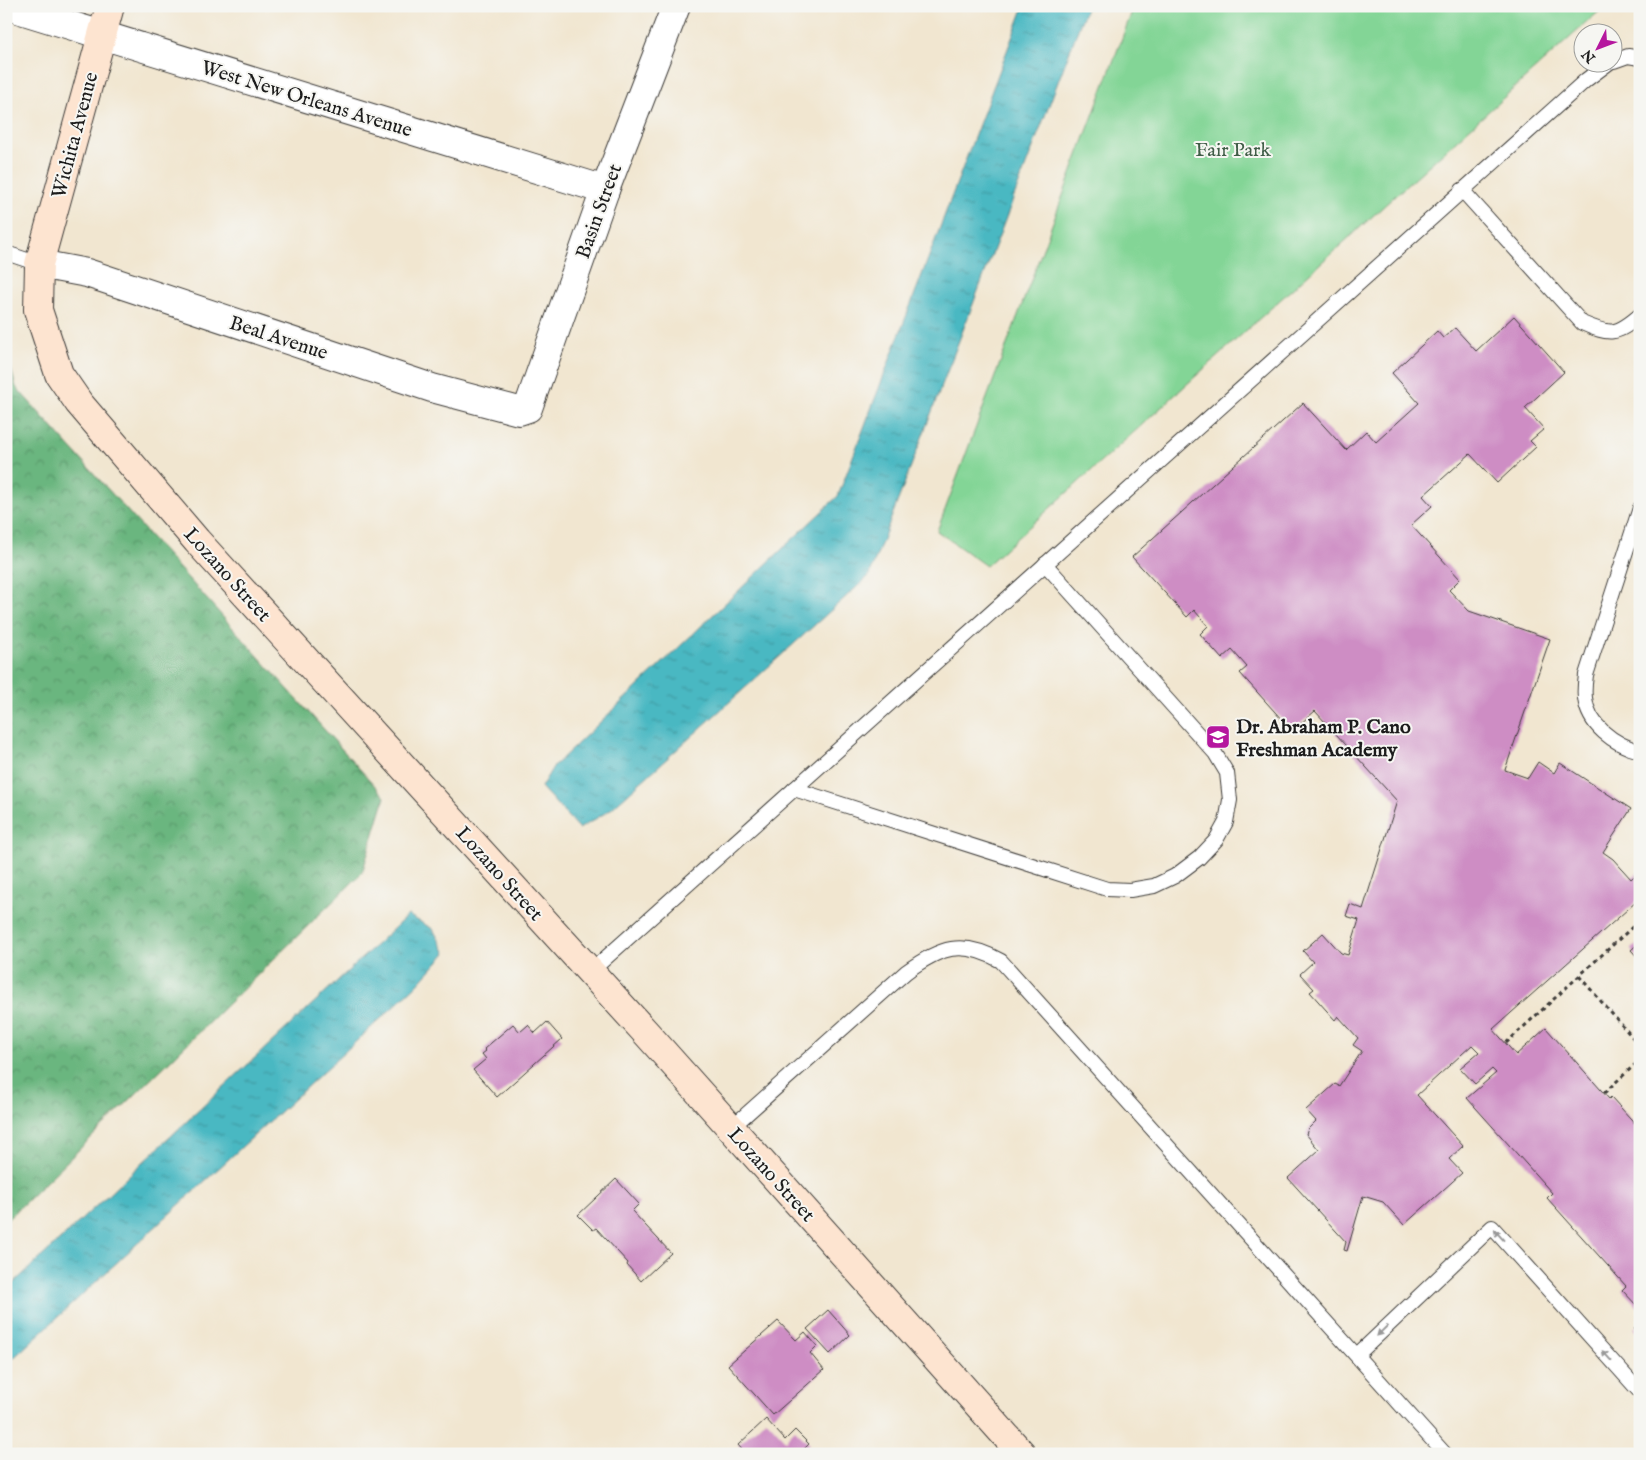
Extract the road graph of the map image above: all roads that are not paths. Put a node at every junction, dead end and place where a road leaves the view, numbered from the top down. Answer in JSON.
{"nodes":[{"id":1,"x":8,"y":6,"type":"edge"},
{"id":2,"x":110,"y":6,"type":"edge"},
{"id":3,"x":676,"y":6,"type":"edge"},
{"id":4,"x":101,"y":35,"type":"junction"},
{"id":5,"x":1624,"y":58,"type":"edge"},
{"id":6,"x":1640,"y":58,"type":"edge"},
{"id":7,"x":1598,"y":72,"type":"edge"},
{"id":8,"x":605,"y":190,"type":"junction"},
{"id":9,"x":1462,"y":190,"type":"junction"},
{"id":10,"x":6,"y":252,"type":"edge"},
{"id":11,"x":39,"y":264,"type":"junction"},
{"id":12,"x":1640,"y":315,"type":"edge"},
{"id":13,"x":518,"y":411,"type":"joint"},
{"id":14,"x":1640,"y":508,"type":"edge"},
{"id":15,"x":1045,"y":564,"type":"junction"},
{"id":16,"x":1640,"y":751,"type":"edge"},
{"id":17,"x":794,"y":790,"type":"junction"},
{"id":18,"x":590,"y":972,"type":"junction"},
{"id":19,"x":731,"y":1128,"type":"junction"},
{"id":20,"x":1356,"y":1356,"type":"junction"},
{"id":21,"x":1640,"y":1392,"type":"edge"},
{"id":22,"x":1022,"y":1454,"type":"edge"},
{"id":23,"x":1445,"y":1454,"type":"edge"}],
"edges":[{"from":1,"to":4,"type":"street","name":"West New Orleans Avenue"},
{"from":2,"to":4,"type":"street","name":"Wichita Avenue"},
{"from":3,"to":8,"type":"street","name":"Basin Street"},
{"from":4,"to":8,"type":"street","name":"West New Orleans Avenue"},
{"from":4,"to":11,"type":"street","name":"Wichita Avenue"},
{"from":5,"to":6,"type":"lane"},
{"from":7,"to":9,"type":"lane"},
{"from":8,"to":13,"type":"street","name":"Basin Street"},
{"from":9,"to":12,"type":"lane"},
{"from":9,"to":15,"type":"lane"},
{"from":10,"to":11,"type":"lane"},
{"from":11,"to":13,"type":"street","name":"Beal Avenue"},
{"from":11,"to":18,"type":"street","name":"Lozano Street"},
{"from":14,"to":16,"type":"lane"},
{"from":15,"to":17,"type":"lane"},
{"from":15,"to":17,"type":"lane"},
{"from":17,"to":18,"type":"lane"},
{"from":18,"to":19,"type":"street","name":"Lozano Street"},
{"from":19,"to":20,"type":"lane"},
{"from":19,"to":22,"type":"street","name":"Lozano Street"},
{"from":21,"to":20,"type":"lane","one_way":true},
{"from":20,"to":23,"type":"lane"}]}
